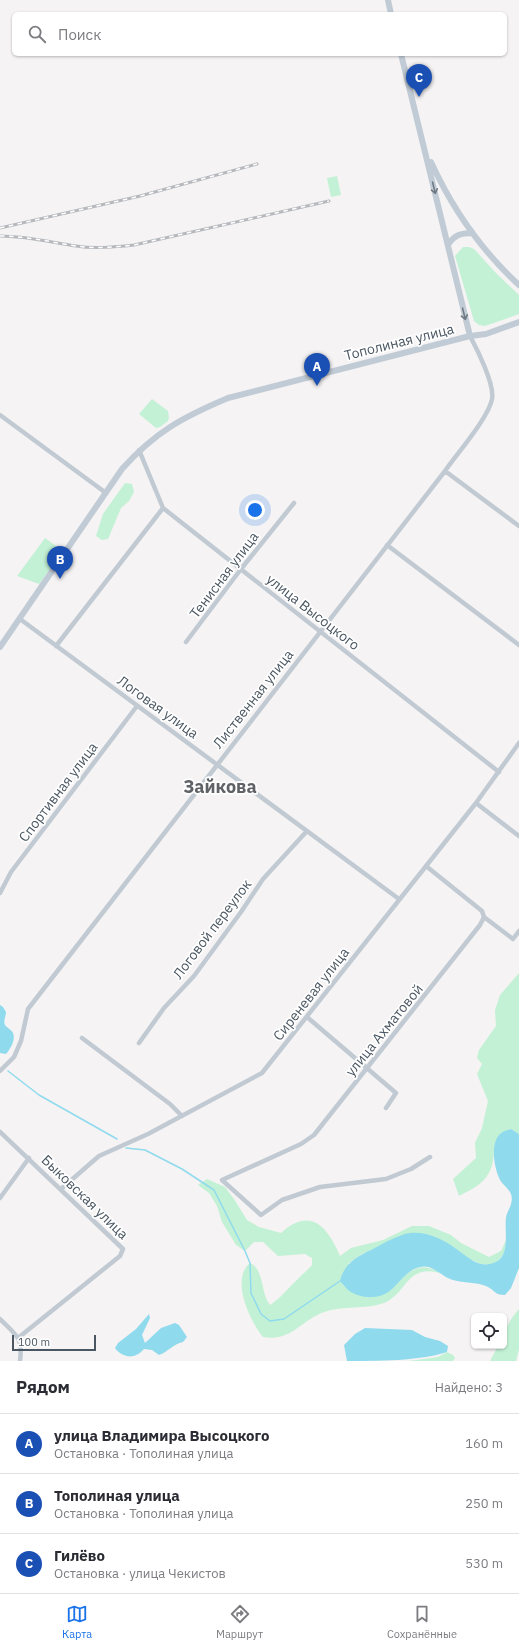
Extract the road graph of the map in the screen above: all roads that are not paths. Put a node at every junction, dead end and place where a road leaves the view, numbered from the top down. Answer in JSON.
{"nodes":[{"id":1,"x":388,"y":0,"type":"edge"},
{"id":2,"x":391,"y":12,"type":"edge"},
{"id":3,"x":402,"y":56,"type":"edge"},
{"id":4,"x":425,"y":150,"type":"junction"},
{"id":5,"x":472,"y":233,"type":"junction"},
{"id":6,"x":448,"y":245,"type":"junction"},
{"id":7,"x":519,"y":285,"type":"edge"},
{"id":8,"x":519,"y":322,"type":"edge"},
{"id":9,"x":470,"y":336,"type":"junction"},
{"id":10,"x":0,"y":415,"type":"edge"},
{"id":11,"x":139,"y":450,"type":"junction"},
{"id":12,"x":444,"y":471,"type":"junction"},
{"id":13,"x":106,"y":493,"type":"junction"},
{"id":14,"x":294,"y":503,"type":"dead end"},
{"id":15,"x":163,"y":508,"type":"junction"},
{"id":16,"x":519,"y":526,"type":"edge"},
{"id":17,"x":387,"y":545,"type":"junction"},
{"id":18,"x":241,"y":569,"type":"junction"},
{"id":19,"x":20,"y":619,"type":"junction"},
{"id":20,"x":320,"y":631,"type":"junction"},
{"id":21,"x":186,"y":642,"type":"dead end"},
{"id":22,"x":519,"y":645,"type":"edge"},
{"id":23,"x":56,"y":646,"type":"junction"},
{"id":24,"x":0,"y":648,"type":"edge"},
{"id":25,"x":137,"y":706,"type":"junction"},
{"id":26,"x":519,"y":743,"type":"edge"},
{"id":27,"x":217,"y":764,"type":"junction"},
{"id":28,"x":498,"y":772,"type":"junction"},
{"id":29,"x":476,"y":803,"type":"junction"},
{"id":30,"x":306,"y":831,"type":"junction"},
{"id":31,"x":519,"y":836,"type":"edge"},
{"id":32,"x":426,"y":866,"type":"junction"},
{"id":33,"x":0,"y":893,"type":"edge"},
{"id":34,"x":398,"y":899,"type":"junction"},
{"id":35,"x":484,"y":917,"type":"junction"},
{"id":36,"x":519,"y":931,"type":"edge"},
{"id":37,"x":307,"y":1017,"type":"junction"},
{"id":38,"x":82,"y":1038,"type":"dead end"},
{"id":39,"x":139,"y":1043,"type":"dead end"},
{"id":40,"x":367,"y":1068,"type":"junction"},
{"id":41,"x":0,"y":1071,"type":"edge"},
{"id":42,"x":386,"y":1108,"type":"dead end"},
{"id":43,"x":182,"y":1116,"type":"junction"},
{"id":44,"x":0,"y":1132,"type":"edge"},
{"id":45,"x":430,"y":1157,"type":"dead end"},
{"id":46,"x":28,"y":1158,"type":"junction"},
{"id":47,"x":61,"y":1189,"type":"junction"},
{"id":48,"x":0,"y":1198,"type":"edge"},
{"id":49,"x":0,"y":1319,"type":"edge"},
{"id":50,"x":18,"y":1338,"type":"junction"},
{"id":51,"x":20,"y":1361,"type":"edge"}],
"edges":[{"from":1,"to":2,"type":"main road"},
{"from":3,"to":4,"type":"main road"},
{"from":4,"to":5,"type":"main road"},
{"from":4,"to":6,"type":"main road","name":"Тополиная улица","one_way":true},
{"from":5,"to":6,"type":"main road"},
{"from":5,"to":7,"type":"main road"},
{"from":6,"to":9,"type":"main road","name":"Тополиная улица","one_way":true},
{"from":8,"to":9,"type":"main road","name":"Тополиная улица"},
{"from":9,"to":11,"type":"main road","name":"Тополиная улица"},
{"from":9,"to":12,"type":"street","name":"Лиственная улица"},
{"from":10,"to":13,"type":"street"},
{"from":11,"to":13,"type":"main road","name":"Тополиная улица"},
{"from":11,"to":15,"type":"street","name":"улица Высоцкого"},
{"from":12,"to":16,"type":"street"},
{"from":12,"to":17,"type":"street","name":"Лиственная улица"},
{"from":13,"to":19,"type":"main road","name":"Тополиная улица"},
{"from":14,"to":18,"type":"street","name":"Тенисная улица"},
{"from":15,"to":18,"type":"street","name":"улица Высоцкого"},
{"from":15,"to":23,"type":"street"},
{"from":17,"to":20,"type":"street","name":"Лиственная улица"},
{"from":17,"to":22,"type":"street"},
{"from":18,"to":20,"type":"street","name":"улица Высоцкого"},
{"from":18,"to":21,"type":"street","name":"Тенисная улица"},
{"from":19,"to":23,"type":"street","name":"Логовая улица"},
{"from":19,"to":24,"type":"main road","name":"Тополиная улица"},
{"from":20,"to":27,"type":"street","name":"Лиственная улица"},
{"from":20,"to":28,"type":"street","name":"улица Высоцкого"},
{"from":23,"to":25,"type":"street","name":"Логовая улица"},
{"from":25,"to":27,"type":"street","name":"Логовая улица"},
{"from":25,"to":33,"type":"street","name":"Спортивная улица"},
{"from":26,"to":28,"type":"street","name":"Сиреневая улица"},
{"from":27,"to":30,"type":"street","name":"Логовая улица"},
{"from":27,"to":41,"type":"street","name":"Лиственная улица"},
{"from":28,"to":29,"type":"street","name":"Сиреневая улица"},
{"from":29,"to":31,"type":"street"},
{"from":29,"to":32,"type":"street","name":"Сиреневая улица"},
{"from":30,"to":34,"type":"street","name":"Логовая улица"},
{"from":30,"to":39,"type":"street","name":"Логовой переулок"},
{"from":32,"to":34,"type":"street","name":"Сиреневая улица"},
{"from":32,"to":35,"type":"street"},
{"from":34,"to":37,"type":"street","name":"Сиреневая улица"},
{"from":35,"to":36,"type":"street"},
{"from":35,"to":40,"type":"street","name":"улица Ахматовой"},
{"from":37,"to":40,"type":"street"},
{"from":37,"to":43,"type":"street","name":"Сиреневая улица"},
{"from":38,"to":43,"type":"street"},
{"from":40,"to":42,"type":"street"},
{"from":40,"to":45,"type":"street","name":"улица Ахматовой"},
{"from":43,"to":47,"type":"street","name":"Сиреневая улица"},
{"from":44,"to":46,"type":"street","name":"Быковская улица"},
{"from":46,"to":47,"type":"street","name":"Быковская улица"},
{"from":46,"to":48,"type":"street"},
{"from":47,"to":50,"type":"street","name":"Быковская улица"},
{"from":49,"to":50,"type":"street"},
{"from":50,"to":51,"type":"street"}]}
